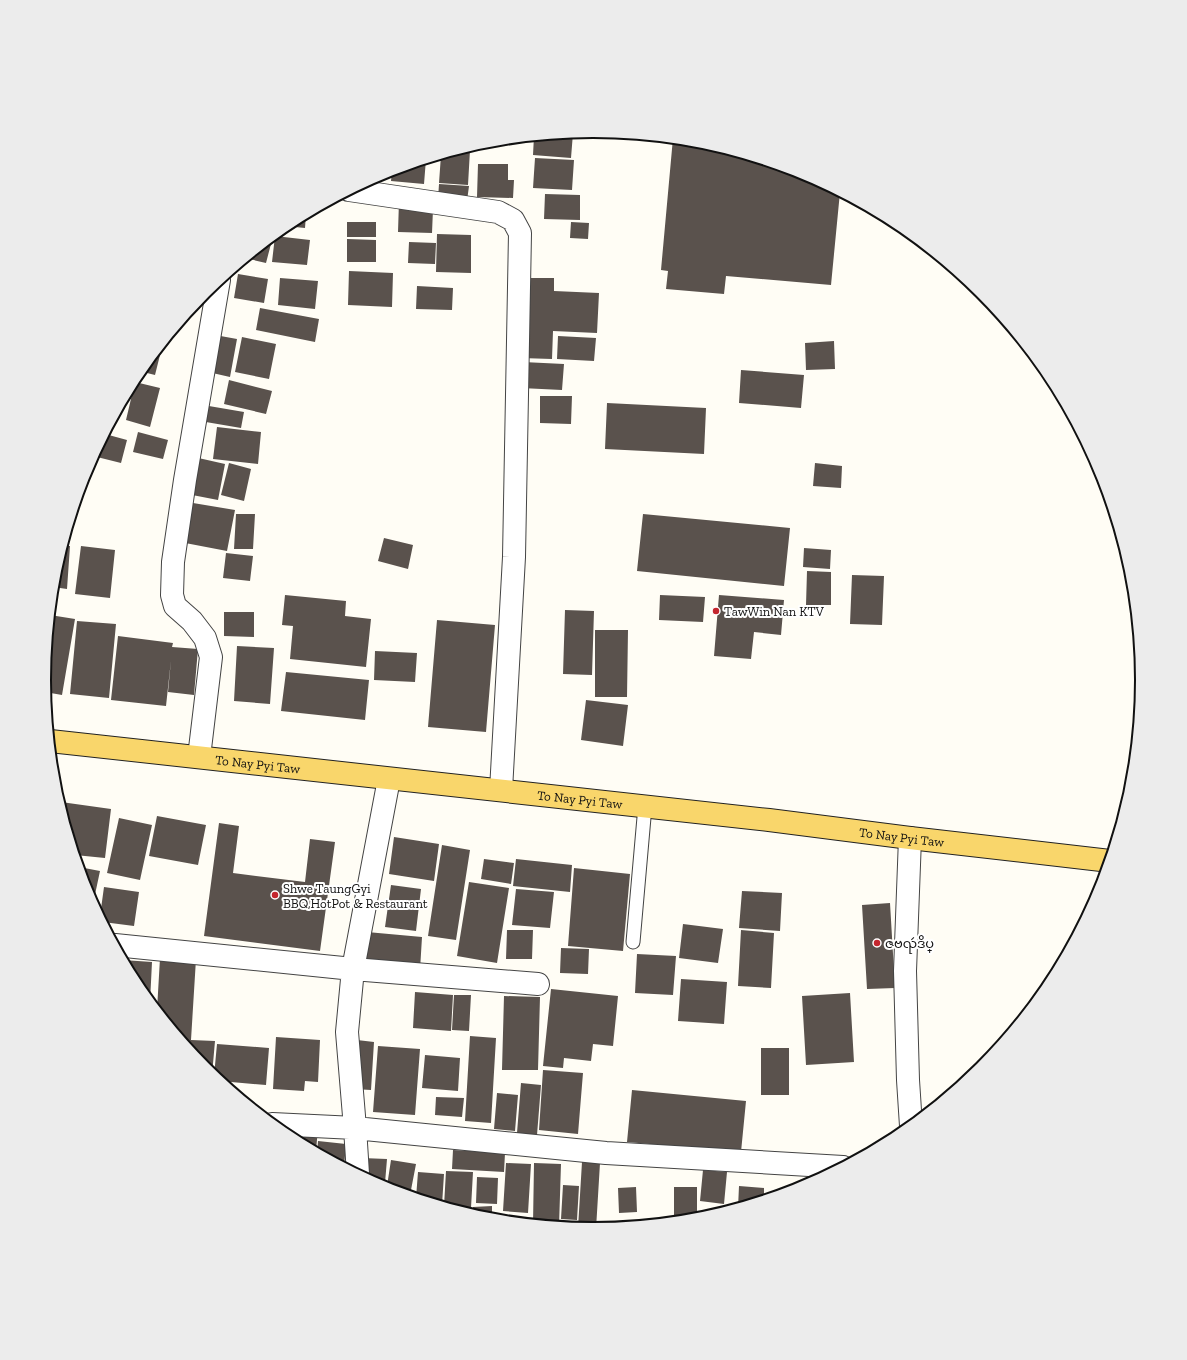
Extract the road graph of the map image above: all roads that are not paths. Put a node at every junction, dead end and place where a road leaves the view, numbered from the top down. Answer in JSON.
{"nodes":[{"id":1,"x":358,"y":191,"type":"edge"},
{"id":2,"x":217,"y":289,"type":"edge"},
{"id":3,"x":55,"y":742,"type":"edge"},
{"id":4,"x":199,"y":757,"type":"junction"},
{"id":5,"x":389,"y":779,"type":"junction"},
{"id":6,"x":501,"y":790,"type":"junction"},
{"id":7,"x":645,"y":806,"type":"junction"},
{"id":8,"x":910,"y":838,"type":"junction"},
{"id":9,"x":1105,"y":860,"type":"edge"},
{"id":10,"x":633,"y":942,"type":"dead end"},
{"id":11,"x":121,"y":946,"type":"edge"},
{"id":12,"x":353,"y":969,"type":"junction"},
{"id":13,"x":538,"y":984,"type":"dead end"},
{"id":14,"x":911,"y":1120,"type":"edge"},
{"id":15,"x":283,"y":1125,"type":"edge"},
{"id":16,"x":355,"y":1128,"type":"junction"},
{"id":17,"x":834,"y":1166,"type":"edge"},
{"id":18,"x":358,"y":1169,"type":"edge"}],
"edges":[{"from":1,"to":6,"type":"street"},
{"from":2,"to":4,"type":"street"},
{"from":3,"to":4,"type":"main road","name":"To Nay Pyi Taw"},
{"from":4,"to":5,"type":"main road","name":"To Nay Pyi Taw"},
{"from":5,"to":6,"type":"main road","name":"To Nay Pyi Taw"},
{"from":5,"to":12,"type":"street"},
{"from":6,"to":7,"type":"main road","name":"To Nay Pyi Taw"},
{"from":7,"to":8,"type":"main road","name":"To Nay Pyi Taw"},
{"from":7,"to":10,"type":"lane"},
{"from":8,"to":9,"type":"main road","name":"To Nay Pyi Taw"},
{"from":8,"to":14,"type":"street"},
{"from":11,"to":12,"type":"street"},
{"from":12,"to":13,"type":"street"},
{"from":12,"to":16,"type":"street"},
{"from":15,"to":16,"type":"street"},
{"from":16,"to":17,"type":"street"},
{"from":16,"to":18,"type":"street"}]}
